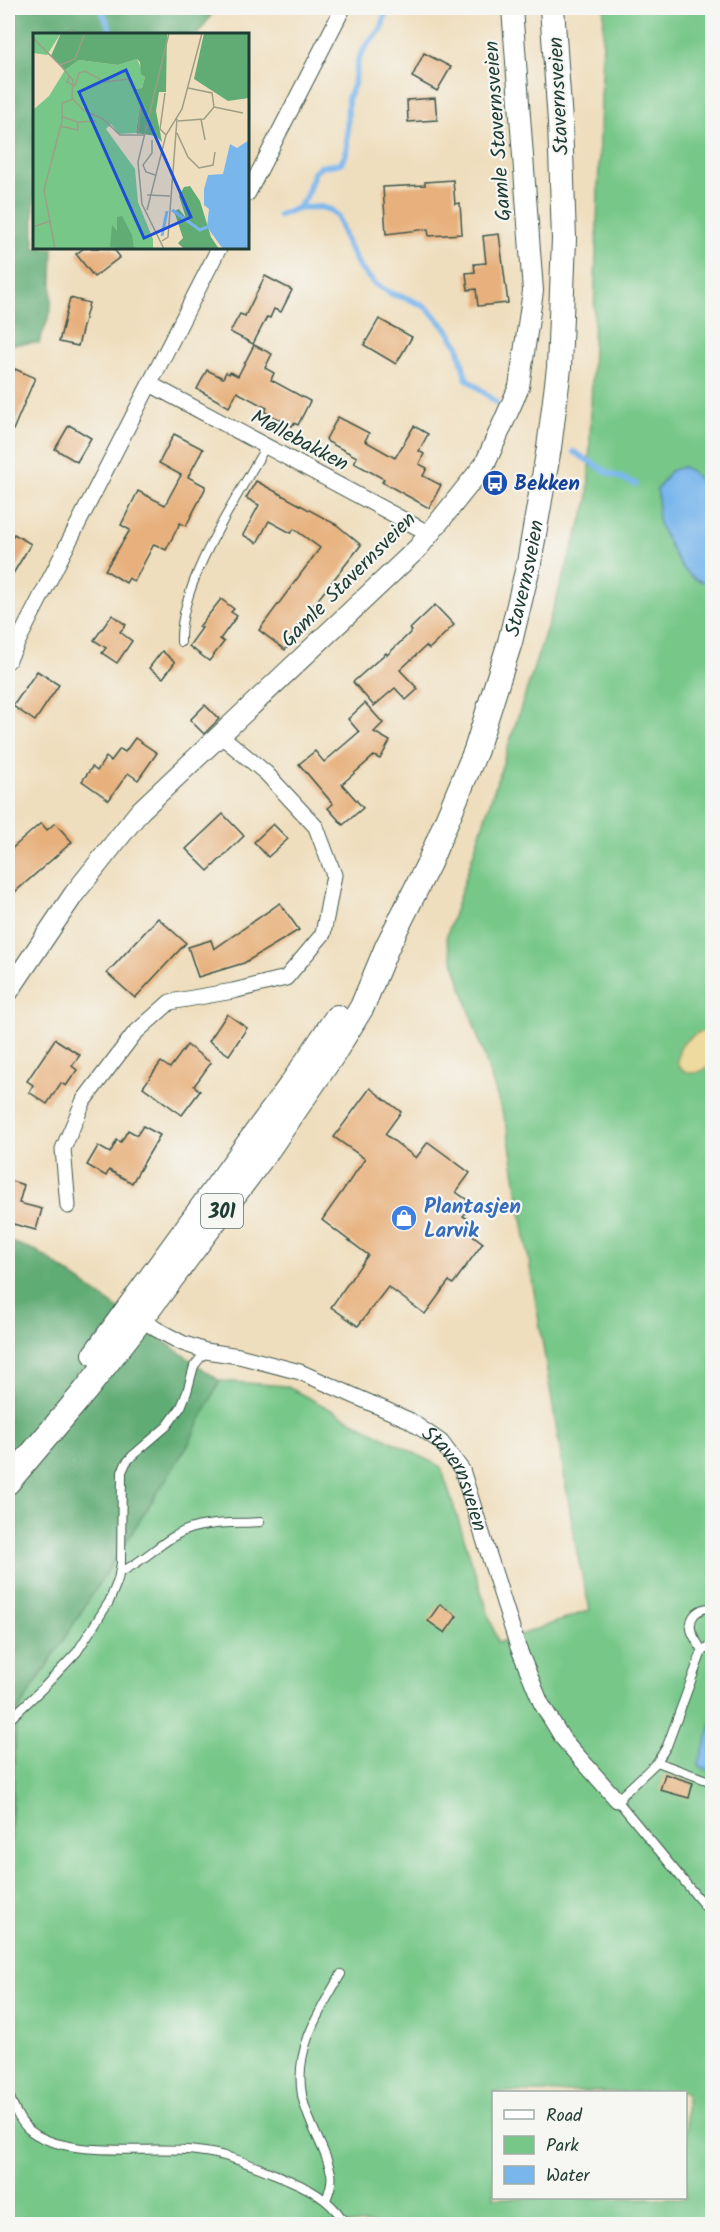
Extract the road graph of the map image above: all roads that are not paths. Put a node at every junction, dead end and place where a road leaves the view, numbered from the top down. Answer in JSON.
{"nodes":[{"id":1,"x":343,"y":8,"type":"edge"},
{"id":2,"x":512,"y":8,"type":"edge"},
{"id":3,"x":552,"y":8,"type":"edge"},
{"id":4,"x":249,"y":191,"type":"edge"},
{"id":5,"x":218,"y":249,"type":"edge"},
{"id":6,"x":150,"y":384,"type":"junction"},
{"id":7,"x":266,"y":446,"type":"junction"},
{"id":8,"x":430,"y":534,"type":"junction"},
{"id":9,"x":181,"y":642,"type":"dead end"},
{"id":10,"x":8,"y":661,"type":"edge"},
{"id":11,"x":220,"y":735,"type":"junction"},
{"id":12,"x":8,"y":992,"type":"edge"},
{"id":13,"x":68,"y":1206,"type":"dead end"},
{"id":14,"x":134,"y":1313,"type":"junction"},
{"id":15,"x":206,"y":1351,"type":"junction"},
{"id":16,"x":8,"y":1482,"type":"edge"},
{"id":17,"x":260,"y":1522,"type":"dead end"},
{"id":18,"x":120,"y":1572,"type":"junction"},
{"id":19,"x":712,"y":1608,"type":"edge"},
{"id":20,"x":712,"y":1645,"type":"edge"},
{"id":21,"x":702,"y":1651,"type":"junction"},
{"id":22,"x":8,"y":1721,"type":"edge"},
{"id":23,"x":657,"y":1762,"type":"junction"},
{"id":24,"x":712,"y":1782,"type":"edge"},
{"id":25,"x":616,"y":1800,"type":"junction"},
{"id":26,"x":712,"y":1915,"type":"edge"},
{"id":27,"x":341,"y":1974,"type":"dead end"},
{"id":28,"x":8,"y":2092,"type":"edge"},
{"id":29,"x":326,"y":2200,"type":"junction"},
{"id":30,"x":345,"y":2224,"type":"edge"}],
"edges":[{"from":1,"to":4,"type":"street"},
{"from":2,"to":8,"type":"street","name":"Gamle Stavernsveien"},
{"from":3,"to":14,"type":"main road","name":"Stavernsveien","number":"301"},
{"from":5,"to":6,"type":"street"},
{"from":6,"to":7,"type":"street","name":"Møllebakken"},
{"from":6,"to":10,"type":"street"},
{"from":7,"to":8,"type":"street","name":"Møllebakken"},
{"from":7,"to":9,"type":"lane"},
{"from":8,"to":11,"type":"street","name":"Gamle Stavernsveien"},
{"from":11,"to":12,"type":"street","name":"Gamle Stavernsveien"},
{"from":11,"to":13,"type":"street"},
{"from":14,"to":15,"type":"street","name":"Stavernsveien"},
{"from":14,"to":16,"type":"main road","name":"Stavernsveien","number":"301"},
{"from":15,"to":18,"type":"lane"},
{"from":15,"to":25,"type":"street","name":"Stavernsveien"},
{"from":17,"to":18,"type":"lane"},
{"from":18,"to":22,"type":"lane"},
{"from":19,"to":21,"type":"lane"},
{"from":20,"to":21,"type":"lane"},
{"from":21,"to":23,"type":"lane"},
{"from":23,"to":24,"type":"lane"},
{"from":23,"to":25,"type":"lane"},
{"from":25,"to":26,"type":"lane"},
{"from":27,"to":29,"type":"lane"},
{"from":28,"to":29,"type":"lane"},
{"from":29,"to":30,"type":"lane"}]}
